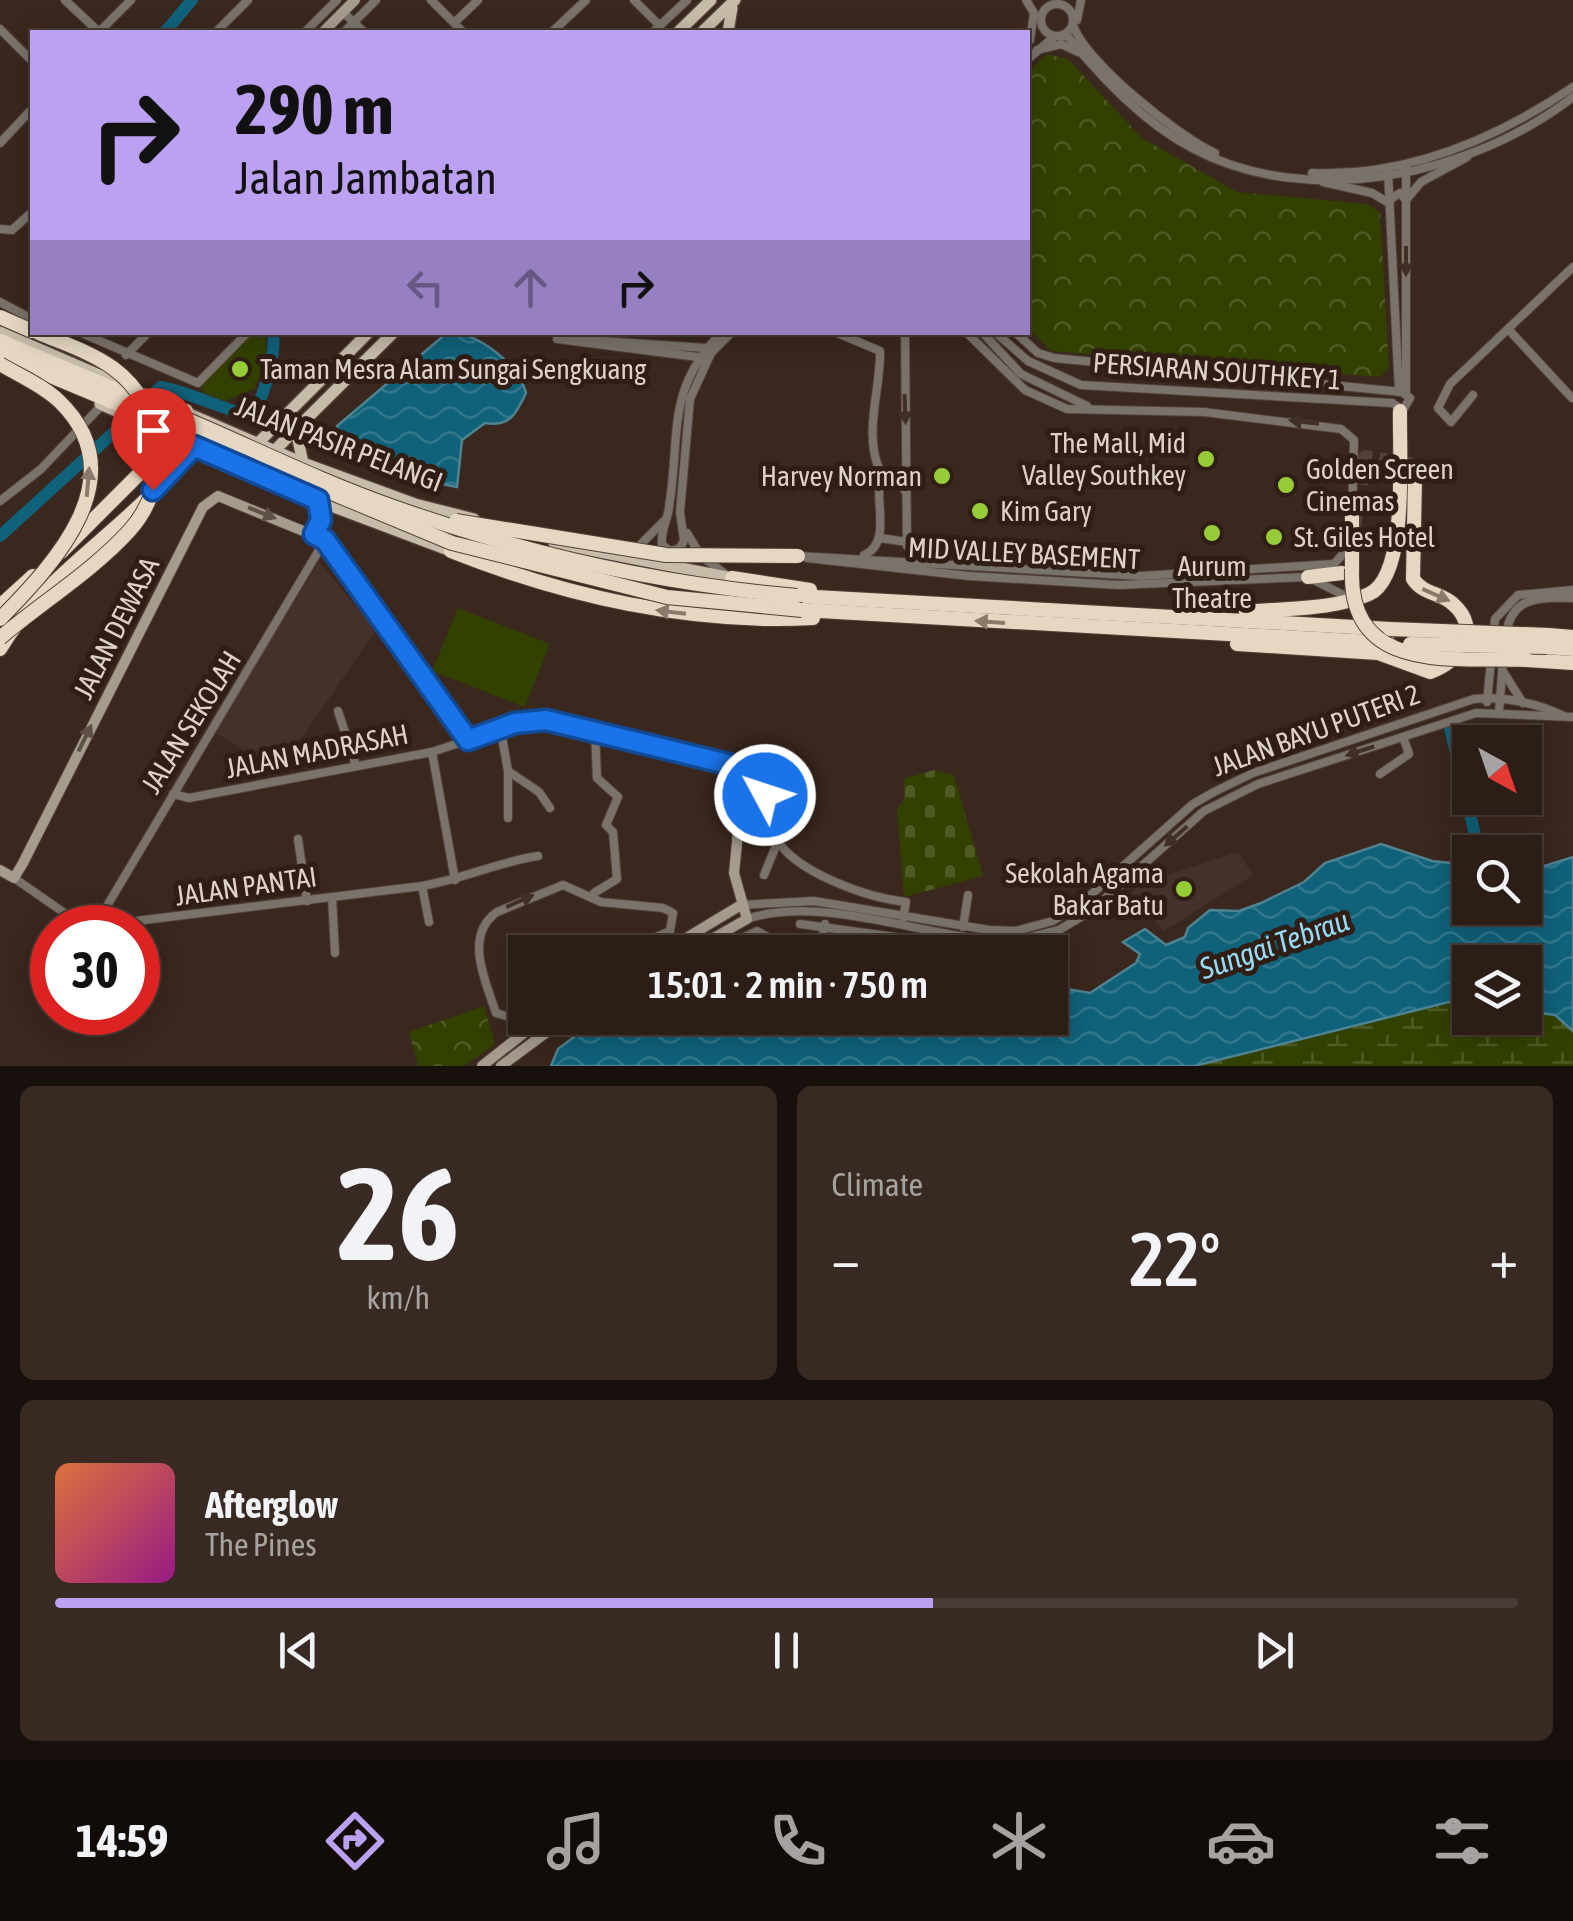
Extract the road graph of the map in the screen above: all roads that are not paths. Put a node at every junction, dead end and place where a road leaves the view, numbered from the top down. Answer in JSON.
{"nodes":[{"id":1,"x":65,"y":0,"type":"edge"},
{"id":2,"x":131,"y":0,"type":"edge"},
{"id":3,"x":248,"y":0,"type":"edge"},
{"id":4,"x":337,"y":0,"type":"edge"},
{"id":5,"x":355,"y":0,"type":"edge"},
{"id":6,"x":376,"y":0,"type":"edge"},
{"id":7,"x":430,"y":0,"type":"edge"},
{"id":8,"x":478,"y":0,"type":"edge"},
{"id":9,"x":586,"y":0,"type":"edge"},
{"id":10,"x":634,"y":0,"type":"edge"},
{"id":11,"x":686,"y":0,"type":"edge"},
{"id":12,"x":712,"y":0,"type":"edge"},
{"id":13,"x":736,"y":0,"type":"edge"},
{"id":14,"x":1027,"y":0,"type":"edge"},
{"id":15,"x":1079,"y":0,"type":"edge"},
{"id":16,"x":1058,"y":2,"type":"edge"},
{"id":17,"x":343,"y":12,"type":"junction"},
{"id":18,"x":1072,"y":12,"type":"junction"},
{"id":19,"x":1041,"y":20,"type":"junction"},
{"id":20,"x":354,"y":23,"type":"junction"},
{"id":21,"x":454,"y":23,"type":"junction"},
{"id":22,"x":1073,"y":25,"type":"junction"},
{"id":23,"x":704,"y":27,"type":"edge"},
{"id":24,"x":0,"y":29,"type":"edge"},
{"id":25,"x":656,"y":29,"type":"edge"},
{"id":26,"x":97,"y":30,"type":"edge"},
{"id":27,"x":101,"y":30,"type":"edge"},
{"id":28,"x":218,"y":30,"type":"edge"},
{"id":29,"x":306,"y":30,"type":"edge"},
{"id":30,"x":325,"y":30,"type":"edge"},
{"id":31,"x":346,"y":30,"type":"edge"},
{"id":32,"x":362,"y":30,"type":"edge"},
{"id":33,"x":461,"y":30,"type":"edge"},
{"id":34,"x":554,"y":30,"type":"edge"},
{"id":35,"x":680,"y":30,"type":"edge"},
{"id":36,"x":726,"y":30,"type":"edge"},
{"id":37,"x":1030,"y":35,"type":"edge"},
{"id":38,"x":1058,"y":36,"type":"junction"},
{"id":39,"x":1030,"y":39,"type":"edge"},
{"id":40,"x":1081,"y":39,"type":"junction"},
{"id":41,"x":1037,"y":50,"type":"junction"},
{"id":42,"x":1082,"y":54,"type":"junction"},
{"id":43,"x":1030,"y":56,"type":"edge"},
{"id":44,"x":30,"y":59,"type":"edge"},
{"id":45,"x":1573,"y":86,"type":"edge"},
{"id":46,"x":1573,"y":97,"type":"edge"},
{"id":47,"x":30,"y":112,"type":"edge"},
{"id":48,"x":0,"y":143,"type":"edge"},
{"id":49,"x":1471,"y":154,"type":"junction"},
{"id":50,"x":1406,"y":168,"type":"junction"},
{"id":51,"x":1388,"y":172,"type":"junction"},
{"id":52,"x":1299,"y":177,"type":"junction"},
{"id":53,"x":1406,"y":200,"type":"junction"},
{"id":54,"x":1389,"y":203,"type":"junction"},
{"id":55,"x":30,"y":214,"type":"edge"},
{"id":56,"x":0,"y":229,"type":"edge"},
{"id":57,"x":1573,"y":267,"type":"edge"},
{"id":58,"x":0,"y":302,"type":"edge"},
{"id":59,"x":30,"y":314,"type":"edge"},
{"id":60,"x":0,"y":317,"type":"edge"},
{"id":61,"x":30,"y":328,"type":"edge"},
{"id":62,"x":1508,"y":329,"type":"junction"},
{"id":63,"x":30,"y":331,"type":"edge"},
{"id":64,"x":37,"y":335,"type":"edge"},
{"id":65,"x":46,"y":335,"type":"edge"},
{"id":66,"x":85,"y":335,"type":"edge"},
{"id":67,"x":146,"y":335,"type":"edge"},
{"id":68,"x":245,"y":335,"type":"edge"},
{"id":69,"x":366,"y":335,"type":"edge"},
{"id":70,"x":391,"y":335,"type":"edge"},
{"id":71,"x":564,"y":335,"type":"edge"},
{"id":72,"x":719,"y":335,"type":"edge"},
{"id":73,"x":729,"y":335,"type":"edge"},
{"id":74,"x":842,"y":335,"type":"edge"},
{"id":75,"x":906,"y":335,"type":"edge"},
{"id":76,"x":969,"y":335,"type":"edge"},
{"id":77,"x":985,"y":335,"type":"edge"},
{"id":78,"x":998,"y":335,"type":"edge"},
{"id":79,"x":1019,"y":335,"type":"edge"},
{"id":80,"x":4,"y":336,"type":"edge"},
{"id":81,"x":43,"y":348,"type":"junction"},
{"id":82,"x":707,"y":348,"type":"junction"},
{"id":83,"x":126,"y":355,"type":"junction"},
{"id":84,"x":698,"y":357,"type":"junction"},
{"id":85,"x":0,"y":360,"type":"edge"},
{"id":86,"x":1398,"y":391,"type":"junction"},
{"id":87,"x":1473,"y":395,"type":"dead end"},
{"id":88,"x":1572,"y":398,"type":"edge"},
{"id":89,"x":324,"y":400,"type":"junction"},
{"id":90,"x":107,"y":407,"type":"junction"},
{"id":91,"x":1091,"y":408,"type":"junction"},
{"id":92,"x":1394,"y":409,"type":"junction"},
{"id":93,"x":186,"y":412,"type":"junction"},
{"id":94,"x":288,"y":412,"type":"junction"},
{"id":95,"x":138,"y":420,"type":"joint"},
{"id":96,"x":208,"y":421,"type":"junction"},
{"id":97,"x":241,"y":435,"type":"junction"},
{"id":98,"x":161,"y":437,"type":"junction"},
{"id":99,"x":257,"y":442,"type":"junction"},
{"id":100,"x":194,"y":446,"type":"junction"},
{"id":101,"x":273,"y":450,"type":"junction"},
{"id":102,"x":303,"y":463,"type":"junction"},
{"id":103,"x":243,"y":468,"type":"junction"},
{"id":104,"x":881,"y":473,"type":"junction"},
{"id":105,"x":258,"y":474,"type":"junction"},
{"id":106,"x":1414,"y":476,"type":"dead end"},
{"id":107,"x":138,"y":477,"type":"junction"},
{"id":108,"x":907,"y":495,"type":"junction"},
{"id":109,"x":318,"y":500,"type":"junction"},
{"id":110,"x":0,"y":501,"type":"edge"},
{"id":111,"x":421,"y":516,"type":"junction"},
{"id":112,"x":1352,"y":517,"type":"junction"},
{"id":113,"x":667,"y":518,"type":"junction"},
{"id":114,"x":682,"y":525,"type":"junction"},
{"id":115,"x":320,"y":538,"type":"junction"},
{"id":116,"x":880,"y":538,"type":"junction"},
{"id":117,"x":907,"y":542,"type":"junction"},
{"id":118,"x":451,"y":550,"type":"joint"},
{"id":119,"x":798,"y":556,"type":"junction"},
{"id":120,"x":860,"y":557,"type":"junction"},
{"id":121,"x":622,"y":560,"type":"junction"},
{"id":122,"x":930,"y":564,"type":"junction"},
{"id":123,"x":1347,"y":571,"type":"junction"},
{"id":124,"x":1201,"y":573,"type":"junction"},
{"id":125,"x":1308,"y":576,"type":"junction"},
{"id":126,"x":732,"y":578,"type":"junction"},
{"id":127,"x":1248,"y":579,"type":"junction"},
{"id":128,"x":1573,"y":594,"type":"edge"},
{"id":129,"x":1352,"y":599,"type":"junction"},
{"id":130,"x":799,"y":603,"type":"junction"},
{"id":131,"x":0,"y":606,"type":"edge"},
{"id":132,"x":872,"y":607,"type":"junction"},
{"id":133,"x":1210,"y":616,"type":"junction"},
{"id":134,"x":0,"y":620,"type":"edge"},
{"id":135,"x":1088,"y":628,"type":"junction"},
{"id":136,"x":1573,"y":637,"type":"edge"},
{"id":137,"x":0,"y":638,"type":"edge"},
{"id":138,"x":0,"y":649,"type":"edge"},
{"id":139,"x":1573,"y":649,"type":"edge"},
{"id":140,"x":1573,"y":664,"type":"edge"},
{"id":141,"x":1503,"y":665,"type":"junction"},
{"id":142,"x":1487,"y":698,"type":"junction"},
{"id":143,"x":1500,"y":698,"type":"junction"},
{"id":144,"x":1523,"y":703,"type":"junction"},
{"id":145,"x":338,"y":711,"type":"dead end"},
{"id":146,"x":1487,"y":711,"type":"junction"},
{"id":147,"x":1499,"y":712,"type":"junction"},
{"id":148,"x":1569,"y":717,"type":"edge"},
{"id":149,"x":595,"y":730,"type":"junction"},
{"id":150,"x":495,"y":731,"type":"junction"},
{"id":151,"x":1402,"y":737,"type":"junction"},
{"id":152,"x":468,"y":740,"type":"junction"},
{"id":153,"x":432,"y":752,"type":"junction"},
{"id":154,"x":356,"y":766,"type":"junction"},
{"id":155,"x":736,"y":766,"type":"junction"},
{"id":156,"x":508,"y":772,"type":"junction"},
{"id":157,"x":1380,"y":774,"type":"dead end"},
{"id":158,"x":172,"y":794,"type":"junction"},
{"id":159,"x":550,"y":808,"type":"dead end"},
{"id":160,"x":508,"y":818,"type":"dead end"},
{"id":161,"x":776,"y":837,"type":"junction"},
{"id":162,"x":736,"y":838,"type":"junction"},
{"id":163,"x":298,"y":839,"type":"dead end"},
{"id":164,"x":538,"y":856,"type":"dead end"},
{"id":165,"x":0,"y":870,"type":"edge"},
{"id":166,"x":764,"y":875,"type":"dead end"},
{"id":167,"x":14,"y":878,"type":"junction"},
{"id":168,"x":454,"y":880,"type":"junction"},
{"id":169,"x":422,"y":886,"type":"junction"},
{"id":170,"x":594,"y":893,"type":"dead end"},
{"id":171,"x":968,"y":896,"type":"dead end"},
{"id":172,"x":332,"y":898,"type":"junction"},
{"id":173,"x":307,"y":901,"type":"junction"},
{"id":174,"x":53,"y":905,"type":"edge"},
{"id":175,"x":106,"y":905,"type":"edge"},
{"id":176,"x":741,"y":905,"type":"junction"},
{"id":177,"x":826,"y":914,"type":"junction"},
{"id":178,"x":160,"y":918,"type":"edge"},
{"id":179,"x":903,"y":918,"type":"junction"},
{"id":180,"x":747,"y":919,"type":"junction"},
{"id":181,"x":429,"y":922,"type":"dead end"},
{"id":182,"x":800,"y":924,"type":"dead end"},
{"id":183,"x":824,"y":927,"type":"junction"},
{"id":184,"x":963,"y":928,"type":"junction"},
{"id":185,"x":661,"y":935,"type":"edge"},
{"id":186,"x":691,"y":935,"type":"edge"},
{"id":187,"x":719,"y":935,"type":"edge"},
{"id":188,"x":823,"y":935,"type":"edge"},
{"id":189,"x":877,"y":935,"type":"edge"},
{"id":190,"x":335,"y":953,"type":"dead end"},
{"id":191,"x":508,"y":1014,"type":"edge"},
{"id":192,"x":521,"y":1035,"type":"edge"},
{"id":193,"x":543,"y":1035,"type":"edge"},
{"id":194,"x":482,"y":1066,"type":"edge"},
{"id":195,"x":501,"y":1066,"type":"edge"}],
"edges":[{"from":1,"to":26,"type":"street"},
{"from":2,"to":27,"type":"street"},
{"from":3,"to":28,"type":"street"},
{"from":4,"to":29,"type":"street"},
{"from":5,"to":17,"type":"street"},
{"from":6,"to":20,"type":"street"},
{"from":7,"to":21,"type":"street"},
{"from":8,"to":21,"type":"street"},
{"from":9,"to":34,"type":"street"},
{"from":10,"to":25,"type":"street"},
{"from":11,"to":25,"type":"street"},
{"from":12,"to":23,"type":"main road"},
{"from":12,"to":35,"type":"main road"},
{"from":13,"to":23,"type":"main road"},
{"from":13,"to":36,"type":"main road"},
{"from":14,"to":19,"type":"street"},
{"from":14,"to":37,"type":"street"},
{"from":15,"to":18,"type":"street"},
{"from":15,"to":40,"type":"street"},
{"from":16,"to":18,"type":"street"},
{"from":16,"to":19,"type":"street"},
{"from":17,"to":20,"type":"street"},
{"from":17,"to":30,"type":"street"},
{"from":18,"to":22,"type":"street"},
{"from":19,"to":38,"type":"street"},
{"from":19,"to":39,"type":"street"},
{"from":20,"to":31,"type":"street"},
{"from":20,"to":32,"type":"street"},
{"from":21,"to":33,"type":"street"},
{"from":22,"to":38,"type":"street"},
{"from":22,"to":40,"type":"street"},
{"from":24,"to":44,"type":"street"},
{"from":38,"to":41,"type":"street"},
{"from":38,"to":42,"type":"street"},
{"from":40,"to":51,"type":"street"},
{"from":41,"to":42,"type":"street"},
{"from":41,"to":43,"type":"street"},
{"from":42,"to":52,"type":"street"},
{"from":45,"to":50,"type":"street"},
{"from":46,"to":49,"type":"street"},
{"from":47,"to":48,"type":"street"},
{"from":49,"to":50,"type":"street"},
{"from":49,"to":53,"type":"street"},
{"from":50,"to":51,"type":"street"},
{"from":50,"to":53,"type":"street"},
{"from":51,"to":52,"type":"street"},
{"from":51,"to":54,"type":"street"},
{"from":52,"to":54,"type":"street"},
{"from":53,"to":54,"type":"street"},
{"from":53,"to":86,"type":"street","one_way":true},
{"from":54,"to":86,"type":"street"},
{"from":55,"to":56,"type":"street"},
{"from":57,"to":62,"type":"street"},
{"from":58,"to":59,"type":"street"},
{"from":60,"to":61,"type":"highway","bridge":true},
{"from":62,"to":87,"type":"street"},
{"from":62,"to":88,"type":"street"},
{"from":63,"to":80,"type":"street"},
{"from":64,"to":81,"type":"street"},
{"from":65,"to":137,"type":"highway","bridge":true},
{"from":66,"to":83,"type":"street"},
{"from":67,"to":83,"type":"street"},
{"from":68,"to":83,"type":"street"},
{"from":69,"to":94,"type":"main road"},
{"from":70,"to":89,"type":"main road"},
{"from":71,"to":82,"type":"street"},
{"from":71,"to":84,"type":"street"},
{"from":72,"to":82,"type":"street"},
{"from":73,"to":114,"type":"street"},
{"from":74,"to":104,"type":"street"},
{"from":75,"to":108,"type":"street","one_way":true},
{"from":76,"to":91,"type":"street"},
{"from":77,"to":91,"type":"street"},
{"from":78,"to":92,"type":"street","name":"PERSIARAN SOUTHKEY 1"},
{"from":79,"to":86,"type":"street","name":"PERSIARAN SOUTHKEY 1"},
{"from":80,"to":81,"type":"main road","name":"JALAN PASIR PELANGI"},
{"from":80,"to":111,"type":"highway","bridge":true},
{"from":81,"to":93,"type":"main road","name":"JALAN PASIR PELANGI","bridge":true},
{"from":82,"to":84,"type":"street"},
{"from":84,"to":113,"type":"street"},
{"from":85,"to":90,"type":"main road"},
{"from":85,"to":130,"type":"highway","bridge":true},
{"from":134,"to":85,"type":"highway","one_way":true,"bridge":true},
{"from":86,"to":92,"type":"street"},
{"from":86,"to":92,"type":"street"},
{"from":89,"to":101,"type":"main road"},
{"from":89,"to":102,"type":"main road"},
{"from":90,"to":95,"type":"main road"},
{"from":90,"to":110,"type":"street"},
{"from":112,"to":91,"type":"street","one_way":true},
{"from":92,"to":129,"type":"highway"},
{"from":93,"to":96,"type":"main road","name":"JALAN PASIR PELANGI"},
{"from":93,"to":98,"type":"highway"},
{"from":94,"to":97,"type":"main road"},
{"from":94,"to":99,"type":"main road"},
{"from":95,"to":98,"type":"highway"},
{"from":96,"to":97,"type":"main road","name":"JALAN PASIR PELANGI"},
{"from":96,"to":100,"type":"highway"},
{"from":97,"to":99,"type":"main road","name":"JALAN PASIR PELANGI"},
{"from":98,"to":100,"type":"main road","name":"JALAN PASIR PELANGI"},
{"from":98,"to":107,"type":"highway"},
{"from":98,"to":107,"type":"highway"},
{"from":99,"to":101,"type":"main road","name":"JALAN PASIR PELANGI"},
{"from":99,"to":103,"type":"main road"},
{"from":100,"to":103,"type":"main road","name":"JALAN PASIR PELANGI"},
{"from":100,"to":138,"type":"highway"},
{"from":101,"to":102,"type":"main road","name":"JALAN PASIR PELANGI"},
{"from":101,"to":105,"type":"main road"},
{"from":102,"to":121,"type":"main road","name":"JALAN PASIR PELANGI"},
{"from":103,"to":105,"type":"main road","name":"JALAN PASIR PELANGI"},
{"from":104,"to":108,"type":"street"},
{"from":104,"to":116,"type":"street"},
{"from":105,"to":109,"type":"main road","name":"JALAN PASIR PELANGI"},
{"from":106,"to":135,"type":"highway","one_way":true},
{"from":107,"to":131,"type":"highway"},
{"from":108,"to":117,"type":"street"},
{"from":109,"to":115,"type":"main road"},
{"from":109,"to":118,"type":"main road","name":"JALAN PASIR PELANGI"},
{"from":111,"to":119,"type":"highway","bridge":true},
{"from":111,"to":130,"type":"highway","bridge":true},
{"from":112,"to":123,"type":"highway"},
{"from":112,"to":124,"type":"street"},
{"from":113,"to":114,"type":"street"},
{"from":113,"to":121,"type":"street"},
{"from":114,"to":126,"type":"street"},
{"from":115,"to":152,"type":"street"},
{"from":115,"to":158,"type":"street","name":"JALAN SEKOLAH"},
{"from":167,"to":115,"type":"street","name":"JALAN DEWASA","one_way":true},
{"from":116,"to":117,"type":"street"},
{"from":116,"to":120,"type":"street"},
{"from":117,"to":122,"type":"street"},
{"from":132,"to":118,"type":"highway","one_way":true},
{"from":119,"to":120,"type":"street"},
{"from":119,"to":127,"type":"street","name":"MID VALLEY BASEMENT"},
{"from":120,"to":122,"type":"street"},
{"from":121,"to":126,"type":"main road","name":"JALAN PASIR PELANGI"},
{"from":122,"to":124,"type":"street"},
{"from":123,"to":125,"type":"highway"},
{"from":123,"to":140,"type":"highway","bridge":true},
{"from":124,"to":127,"type":"street"},
{"from":125,"to":127,"type":"street"},
{"from":125,"to":129,"type":"street"},
{"from":126,"to":132,"type":"highway"},
{"from":128,"to":141,"type":"street"},
{"from":128,"to":142,"type":"street"},
{"from":129,"to":133,"type":"highway"},
{"from":130,"to":132,"type":"highway"},
{"from":132,"to":133,"type":"highway"},
{"from":135,"to":132,"type":"highway","one_way":true},
{"from":133,"to":136,"type":"highway","bridge":true},
{"from":135,"to":139,"type":"highway","bridge":true},
{"from":141,"to":143,"type":"street"},
{"from":141,"to":144,"type":"street"},
{"from":142,"to":143,"type":"street","name":"JALAN BAYU PUTERI 2"},
{"from":142,"to":146,"type":"street"},
{"from":142,"to":184,"type":"street","name":"JALAN BAYU PUTERI 2"},
{"from":143,"to":144,"type":"street","name":"JALAN BAYU PUTERI 2"},
{"from":143,"to":147,"type":"street"},
{"from":144,"to":148,"type":"street","name":"JALAN BAYU PUTERI 2"},
{"from":145,"to":154,"type":"street"},
{"from":146,"to":147,"type":"street","name":"JALAN BAYU PUTERI 2"},
{"from":146,"to":151,"type":"street","name":"JALAN BAYU PUTERI 2"},
{"from":147,"to":148,"type":"street","name":"JALAN BAYU PUTERI 2"},
{"from":149,"to":150,"type":"street"},
{"from":149,"to":155,"type":"street"},
{"from":149,"to":170,"type":"street"},
{"from":150,"to":152,"type":"street"},
{"from":150,"to":156,"type":"street"},
{"from":151,"to":157,"type":"street"},
{"from":151,"to":177,"type":"street","name":"JALAN BAYU PUTERI 2","one_way":true},
{"from":152,"to":153,"type":"street","name":"JALAN MADRASAH"},
{"from":153,"to":154,"type":"street","name":"JALAN MADRASAH"},
{"from":153,"to":168,"type":"street"},
{"from":154,"to":158,"type":"street","name":"JALAN MADRASAH"},
{"from":155,"to":161,"type":"street"},
{"from":155,"to":162,"type":"street"},
{"from":156,"to":159,"type":"street"},
{"from":156,"to":160,"type":"street"},
{"from":158,"to":175,"type":"street","name":"JALAN SEKOLAH"},
{"from":161,"to":162,"type":"street"},
{"from":161,"to":166,"type":"street"},
{"from":161,"to":179,"type":"street"},
{"from":162,"to":176,"type":"street"},
{"from":163,"to":173,"type":"street"},
{"from":164,"to":168,"type":"street","name":"JALAN PANTAI"},
{"from":165,"to":167,"type":"street"},
{"from":167,"to":174,"type":"street"},
{"from":168,"to":169,"type":"street","name":"JALAN PANTAI"},
{"from":169,"to":172,"type":"street","name":"JALAN PANTAI"},
{"from":169,"to":181,"type":"street"},
{"from":171,"to":184,"type":"street"},
{"from":172,"to":173,"type":"street","name":"JALAN PANTAI"},
{"from":172,"to":190,"type":"street"},
{"from":173,"to":178,"type":"street","name":"JALAN PANTAI"},
{"from":176,"to":179,"type":"street","name":"JALAN BAYU PUTERI 2"},
{"from":176,"to":180,"type":"street"},
{"from":176,"to":186,"type":"street","name":"JALAN BAYU PUTERI 2"},
{"from":177,"to":180,"type":"street","name":"JALAN BAYU PUTERI 2"},
{"from":177,"to":183,"type":"street"},
{"from":179,"to":184,"type":"street","name":"JALAN BAYU PUTERI 2"},
{"from":180,"to":187,"type":"street","name":"JALAN BAYU PUTERI 2"},
{"from":182,"to":183,"type":"street"},
{"from":183,"to":188,"type":"street"},
{"from":183,"to":189,"type":"street"},
{"from":191,"to":185,"type":"street","one_way":true},
{"from":192,"to":194,"type":"street"},
{"from":193,"to":195,"type":"street"}]}
